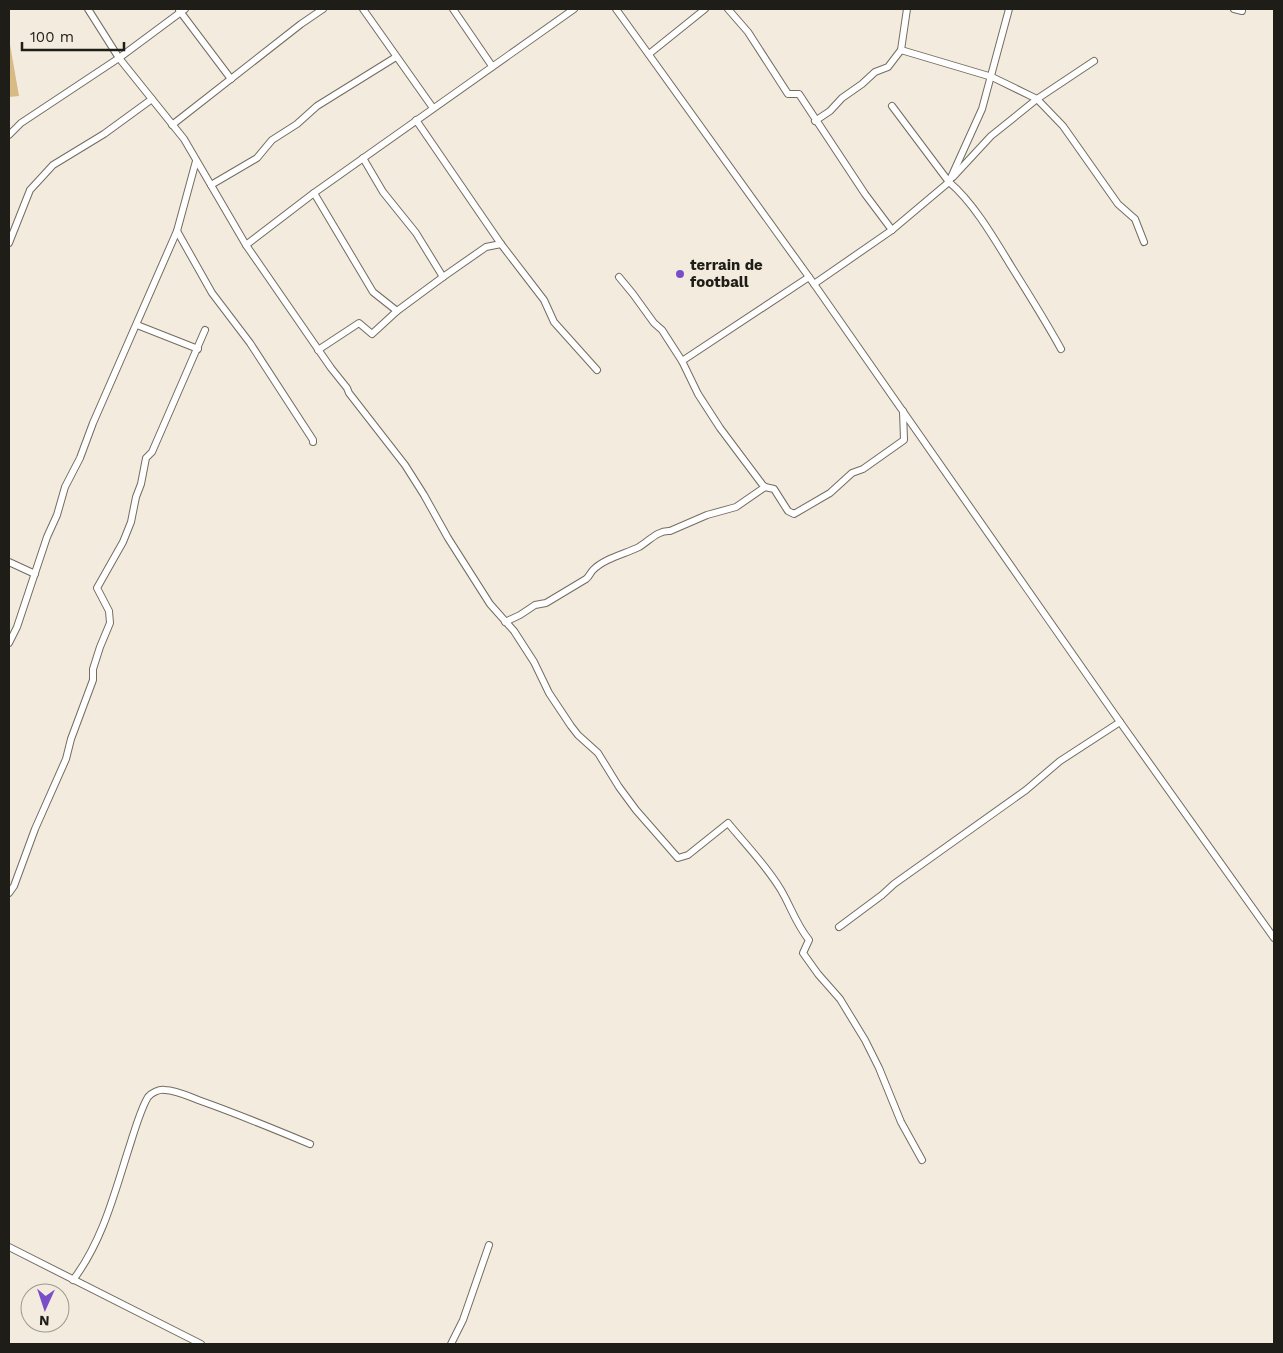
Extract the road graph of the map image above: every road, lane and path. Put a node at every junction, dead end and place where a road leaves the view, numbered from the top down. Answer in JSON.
{"nodes":[{"id":1,"x":88,"y":9,"type":"edge"},
{"id":2,"x":323,"y":9,"type":"edge"},
{"id":3,"x":363,"y":9,"type":"edge"},
{"id":4,"x":453,"y":9,"type":"edge"},
{"id":5,"x":574,"y":9,"type":"edge"},
{"id":6,"x":616,"y":9,"type":"edge"},
{"id":7,"x":705,"y":9,"type":"edge"},
{"id":8,"x":728,"y":9,"type":"edge"},
{"id":9,"x":907,"y":9,"type":"edge"},
{"id":10,"x":1010,"y":9,"type":"edge"},
{"id":11,"x":1234,"y":9,"type":"edge"},
{"id":12,"x":181,"y":10,"type":"edge"},
{"id":13,"x":1242,"y":11,"type":"dead end"},
{"id":14,"x":901,"y":50,"type":"junction"},
{"id":15,"x":649,"y":54,"type":"junction"},
{"id":16,"x":396,"y":57,"type":"junction"},
{"id":17,"x":119,"y":58,"type":"junction"},
{"id":18,"x":1094,"y":61,"type":"dead end"},
{"id":19,"x":492,"y":66,"type":"junction"},
{"id":20,"x":992,"y":77,"type":"junction"},
{"id":21,"x":231,"y":79,"type":"junction"},
{"id":22,"x":152,"y":99,"type":"junction"},
{"id":23,"x":1036,"y":99,"type":"junction"},
{"id":24,"x":892,"y":106,"type":"dead end"},
{"id":25,"x":433,"y":108,"type":"junction"},
{"id":26,"x":416,"y":120,"type":"junction"},
{"id":27,"x":815,"y":121,"type":"junction"},
{"id":28,"x":172,"y":125,"type":"junction"},
{"id":29,"x":9,"y":135,"type":"edge"},
{"id":30,"x":363,"y":158,"type":"junction"},
{"id":31,"x":196,"y":161,"type":"junction"},
{"id":32,"x":949,"y":182,"type":"junction"},
{"id":33,"x":210,"y":185,"type":"junction"},
{"id":34,"x":314,"y":193,"type":"junction"},
{"id":35,"x":892,"y":230,"type":"junction"},
{"id":36,"x":177,"y":231,"type":"junction"},
{"id":37,"x":1144,"y":242,"type":"dead end"},
{"id":38,"x":9,"y":243,"type":"edge"},
{"id":39,"x":501,"y":244,"type":"junction"},
{"id":40,"x":246,"y":245,"type":"junction"},
{"id":41,"x":443,"y":277,"type":"junction"},
{"id":42,"x":619,"y":277,"type":"dead end"},
{"id":43,"x":809,"y":277,"type":"junction"},
{"id":44,"x":814,"y":284,"type":"junction"},
{"id":45,"x":397,"y":311,"type":"junction"},
{"id":46,"x":136,"y":325,"type":"junction"},
{"id":47,"x":205,"y":330,"type":"dead end"},
{"id":48,"x":198,"y":349,"type":"junction"},
{"id":49,"x":1060,"y":349,"type":"dead end"},
{"id":50,"x":318,"y":350,"type":"junction"},
{"id":51,"x":682,"y":361,"type":"junction"},
{"id":52,"x":597,"y":370,"type":"dead end"},
{"id":53,"x":903,"y":411,"type":"junction"},
{"id":54,"x":918,"y":432,"type":"junction"},
{"id":55,"x":904,"y":440,"type":"junction"},
{"id":56,"x":313,"y":442,"type":"dead end"},
{"id":57,"x":765,"y":487,"type":"junction"},
{"id":58,"x":9,"y":562,"type":"edge"},
{"id":59,"x":35,"y":574,"type":"junction"},
{"id":60,"x":505,"y":622,"type":"junction"},
{"id":61,"x":9,"y":643,"type":"edge"},
{"id":62,"x":1120,"y":722,"type":"junction"},
{"id":63,"x":9,"y":893,"type":"edge"},
{"id":64,"x":839,"y":927,"type":"dead end"},
{"id":65,"x":1274,"y":938,"type":"edge"},
{"id":66,"x":310,"y":1144,"type":"dead end"},
{"id":67,"x":922,"y":1160,"type":"dead end"},
{"id":68,"x":489,"y":1244,"type":"dead end"},
{"id":69,"x":9,"y":1247,"type":"edge"},
{"id":70,"x":73,"y":1280,"type":"junction"},
{"id":71,"x":201,"y":1344,"type":"edge"},
{"id":72,"x":451,"y":1344,"type":"edge"}],
"edges":[{"from":1,"to":17,"type":"street"},
{"from":2,"to":21,"type":"street"},
{"from":3,"to":16,"type":"street"},
{"from":4,"to":19,"type":"street"},
{"from":5,"to":19,"type":"street"},
{"from":6,"to":15,"type":"street"},
{"from":7,"to":15,"type":"street"},
{"from":8,"to":27,"type":"street"},
{"from":9,"to":14,"type":"street"},
{"from":10,"to":20,"type":"street"},
{"from":11,"to":13,"type":"street"},
{"from":12,"to":17,"type":"street"},
{"from":12,"to":21,"type":"street"},
{"from":14,"to":20,"type":"street"},
{"from":14,"to":27,"type":"street"},
{"from":15,"to":43,"type":"street"},
{"from":16,"to":25,"type":"street"},
{"from":16,"to":33,"type":"street"},
{"from":17,"to":22,"type":"street"},
{"from":17,"to":29,"type":"street"},
{"from":18,"to":23,"type":"street"},
{"from":19,"to":25,"type":"street"},
{"from":20,"to":23,"type":"street"},
{"from":20,"to":32,"type":"street"},
{"from":21,"to":28,"type":"street"},
{"from":22,"to":28,"type":"street"},
{"from":22,"to":38,"type":"street"},
{"from":23,"to":32,"type":"street"},
{"from":23,"to":37,"type":"street"},
{"from":24,"to":32,"type":"street"},
{"from":25,"to":26,"type":"street"},
{"from":26,"to":30,"type":"street"},
{"from":26,"to":39,"type":"street"},
{"from":27,"to":35,"type":"street"},
{"from":28,"to":31,"type":"street"},
{"from":30,"to":34,"type":"street"},
{"from":30,"to":41,"type":"street"},
{"from":31,"to":33,"type":"street"},
{"from":31,"to":36,"type":"street"},
{"from":32,"to":35,"type":"street"},
{"from":32,"to":49,"type":"street"},
{"from":33,"to":40,"type":"street"},
{"from":34,"to":40,"type":"street"},
{"from":34,"to":45,"type":"street"},
{"from":35,"to":44,"type":"street"},
{"from":36,"to":46,"type":"street"},
{"from":36,"to":56,"type":"street"},
{"from":39,"to":41,"type":"street"},
{"from":39,"to":52,"type":"street"},
{"from":40,"to":50,"type":"street"},
{"from":41,"to":45,"type":"street"},
{"from":42,"to":51,"type":"street"},
{"from":43,"to":44,"type":"street"},
{"from":43,"to":51,"type":"street"},
{"from":44,"to":53,"type":"street"},
{"from":45,"to":50,"type":"street"},
{"from":46,"to":48,"type":"street"},
{"from":46,"to":59,"type":"street"},
{"from":47,"to":48,"type":"street"},
{"from":48,"to":63,"type":"street"},
{"from":50,"to":60,"type":"street"},
{"from":51,"to":57,"type":"street"},
{"from":53,"to":54,"type":"street"},
{"from":53,"to":55,"type":"street"},
{"from":54,"to":55,"type":"street"},
{"from":54,"to":62,"type":"street"},
{"from":55,"to":57,"type":"street"},
{"from":57,"to":60,"type":"street"},
{"from":58,"to":59,"type":"street"},
{"from":59,"to":61,"type":"street"},
{"from":60,"to":67,"type":"street"},
{"from":62,"to":64,"type":"street"},
{"from":62,"to":65,"type":"street"},
{"from":66,"to":70,"type":"street"},
{"from":68,"to":72,"type":"street"},
{"from":69,"to":70,"type":"street"},
{"from":70,"to":71,"type":"street"}]}
